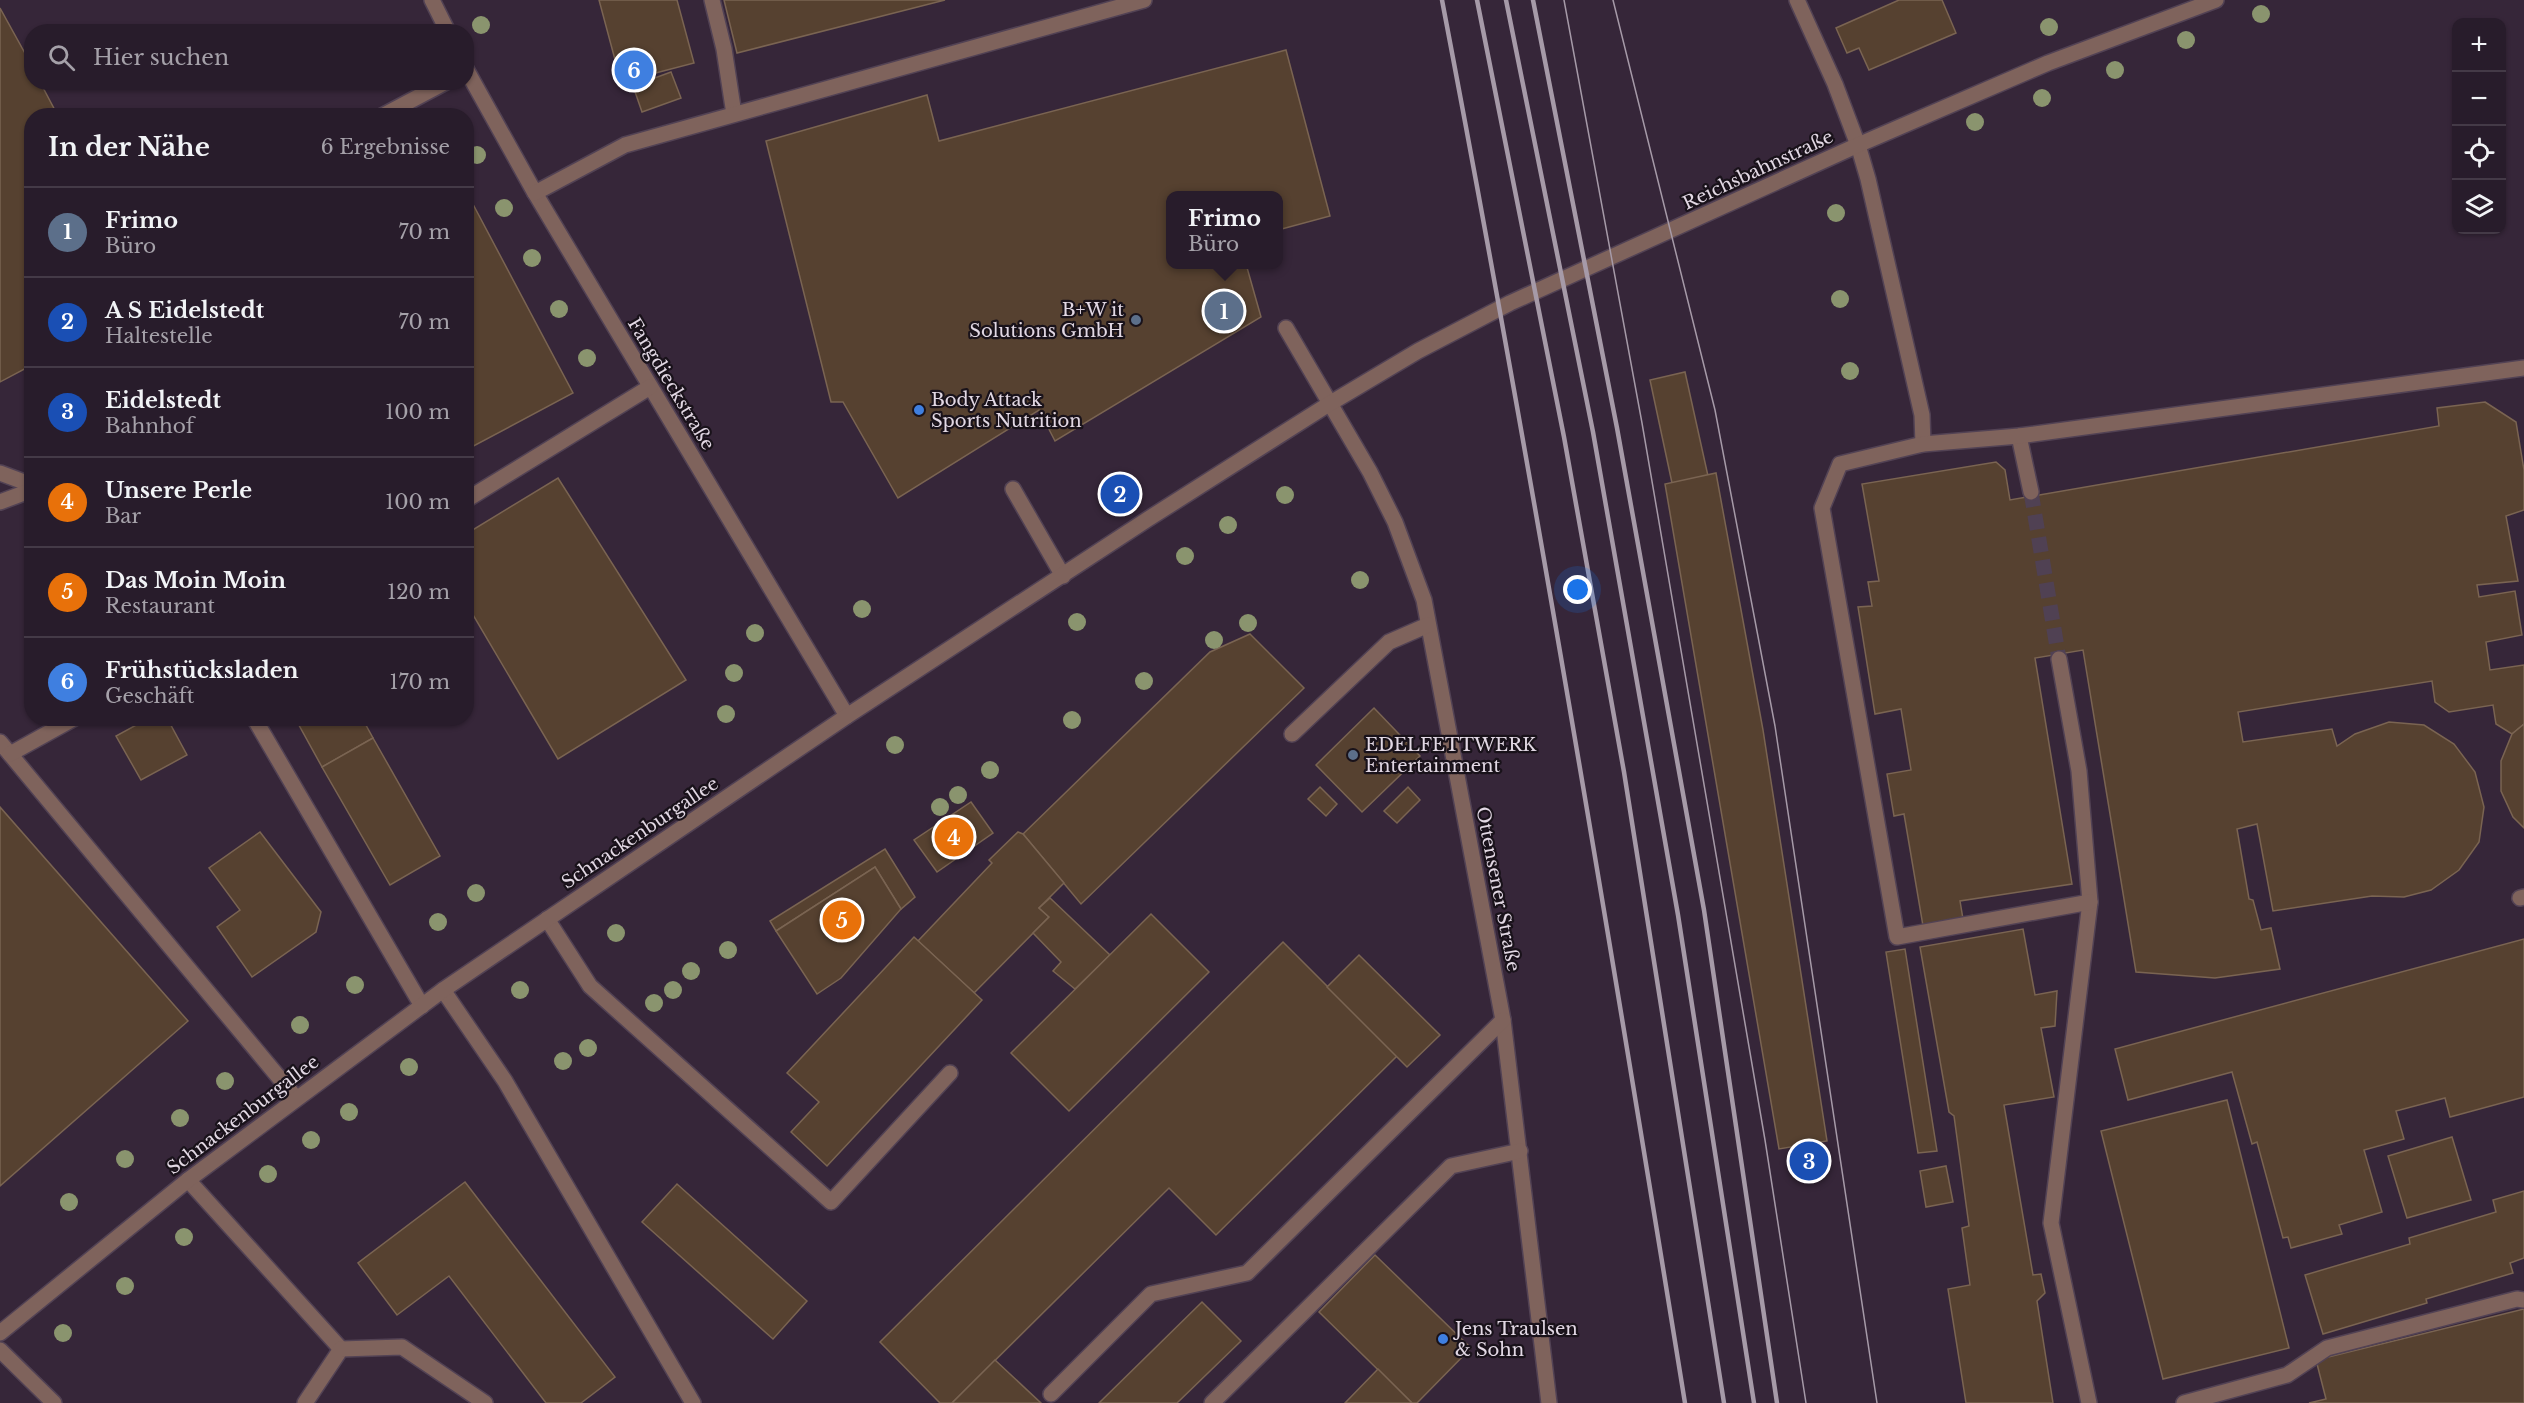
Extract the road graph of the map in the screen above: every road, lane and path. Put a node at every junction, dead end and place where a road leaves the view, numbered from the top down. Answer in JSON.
{"nodes":[{"id":1,"x":432,"y":0,"type":"edge"},
{"id":2,"x":712,"y":0,"type":"edge"},
{"id":3,"x":1144,"y":0,"type":"edge"},
{"id":4,"x":1797,"y":0,"type":"edge"},
{"id":5,"x":2216,"y":0,"type":"edge"},
{"id":6,"x":444,"y":24,"type":"edge"},
{"id":7,"x":474,"y":83,"type":"edge"},
{"id":8,"x":431,"y":90,"type":"edge"},
{"id":9,"x":397,"y":108,"type":"edge"},
{"id":10,"x":734,"y":114,"type":"junction"},
{"id":11,"x":1858,"y":145,"type":"junction"},
{"id":12,"x":535,"y":193,"type":"junction"},
{"id":13,"x":1286,"y":328,"type":"dead end"},
{"id":14,"x":2524,"y":369,"type":"edge"},
{"id":15,"x":650,"y":387,"type":"junction"},
{"id":16,"x":1329,"y":404,"type":"junction"},
{"id":17,"x":2019,"y":436,"type":"junction"},
{"id":18,"x":1923,"y":444,"type":"junction"},
{"id":19,"x":0,"y":473,"type":"edge"},
{"id":20,"x":24,"y":484,"type":"edge"},
{"id":21,"x":1013,"y":489,"type":"dead end"},
{"id":22,"x":24,"y":492,"type":"edge"},
{"id":23,"x":2031,"y":492,"type":"tunnel mouth"},
{"id":24,"x":474,"y":495,"type":"edge"},
{"id":25,"x":0,"y":502,"type":"edge"},
{"id":26,"x":1063,"y":576,"type":"junction"},
{"id":27,"x":1428,"y":625,"type":"junction"},
{"id":28,"x":2059,"y":659,"type":"tunnel mouth"},
{"id":29,"x":847,"y":716,"type":"junction"},
{"id":30,"x":61,"y":726,"type":"edge"},
{"id":31,"x":259,"y":726,"type":"edge"},
{"id":32,"x":1292,"y":734,"type":"dead end"},
{"id":33,"x":0,"y":742,"type":"edge"},
{"id":34,"x":10,"y":754,"type":"junction"},
{"id":35,"x":2090,"y":902,"type":"junction"},
{"id":36,"x":547,"y":919,"type":"junction"},
{"id":37,"x":443,"y":990,"type":"junction"},
{"id":38,"x":422,"y":1006,"type":"junction"},
{"id":39,"x":1503,"y":1020,"type":"junction"},
{"id":40,"x":950,"y":1073,"type":"dead end"},
{"id":41,"x":296,"y":1098,"type":"junction"},
{"id":42,"x":1520,"y":1151,"type":"junction"},
{"id":43,"x":188,"y":1180,"type":"junction"},
{"id":44,"x":2524,"y":1300,"type":"edge"},
{"id":45,"x":0,"y":1333,"type":"edge"},
{"id":46,"x":341,"y":1349,"type":"junction"},
{"id":47,"x":0,"y":1350,"type":"edge"},
{"id":48,"x":1051,"y":1394,"type":"dead end"},
{"id":49,"x":54,"y":1403,"type":"edge"},
{"id":50,"x":305,"y":1403,"type":"edge"},
{"id":51,"x":485,"y":1403,"type":"edge"},
{"id":52,"x":693,"y":1403,"type":"edge"},
{"id":53,"x":1212,"y":1403,"type":"edge"},
{"id":54,"x":1549,"y":1403,"type":"edge"},
{"id":55,"x":2089,"y":1403,"type":"edge"},
{"id":56,"x":2184,"y":1403,"type":"edge"}],
"edges":[{"from":1,"to":6,"type":"street"},
{"from":2,"to":10,"type":"street"},
{"from":3,"to":10,"type":"street"},
{"from":4,"to":11,"type":"street"},
{"from":5,"to":11,"type":"street","name":"Reichsbahnstraße"},
{"from":7,"to":12,"type":"street","name":"Fangdieckstraße"},
{"from":8,"to":9,"type":"street"},
{"from":10,"to":12,"type":"street"},
{"from":11,"to":16,"type":"street","name":"Reichsbahnstraße"},
{"from":11,"to":18,"type":"street"},
{"from":12,"to":15,"type":"street","name":"Fangdieckstraße"},
{"from":13,"to":16,"type":"street","name":"Ottensener Straße"},
{"from":14,"to":17,"type":"street"},
{"from":15,"to":24,"type":"street"},
{"from":15,"to":29,"type":"street","name":"Fangdieckstraße"},
{"from":16,"to":26,"type":"street","name":"Schnackenburgallee"},
{"from":16,"to":27,"type":"street","name":"Ottensener Straße"},
{"from":17,"to":18,"type":"street"},
{"from":17,"to":23,"type":"street"},
{"from":18,"to":35,"type":"street"},
{"from":19,"to":20,"type":"street"},
{"from":21,"to":26,"type":"street"},
{"from":22,"to":25,"type":"street"},
{"from":26,"to":29,"type":"street","name":"Schnackenburgallee"},
{"from":27,"to":32,"type":"street"},
{"from":27,"to":39,"type":"street","name":"Ottensener Straße"},
{"from":28,"to":35,"type":"street"},
{"from":29,"to":36,"type":"street","name":"Schnackenburgallee"},
{"from":30,"to":34,"type":"street"},
{"from":31,"to":38,"type":"street"},
{"from":33,"to":34,"type":"street"},
{"from":34,"to":41,"type":"street"},
{"from":35,"to":55,"type":"street"},
{"from":36,"to":37,"type":"street","name":"Schnackenburgallee"},
{"from":36,"to":40,"type":"street"},
{"from":37,"to":38,"type":"street","name":"Schnackenburgallee"},
{"from":37,"to":52,"type":"street"},
{"from":38,"to":41,"type":"street","name":"Schnackenburgallee"},
{"from":39,"to":42,"type":"street","name":"Ottensener Straße"},
{"from":39,"to":48,"type":"street"},
{"from":41,"to":43,"type":"street","name":"Schnackenburgallee"},
{"from":42,"to":53,"type":"street"},
{"from":42,"to":54,"type":"street","name":"Ottensener Straße"},
{"from":43,"to":45,"type":"street","name":"Schnackenburgallee"},
{"from":43,"to":46,"type":"street"},
{"from":44,"to":56,"type":"street"},
{"from":46,"to":50,"type":"street"},
{"from":46,"to":51,"type":"street"},
{"from":47,"to":49,"type":"street"}]}
